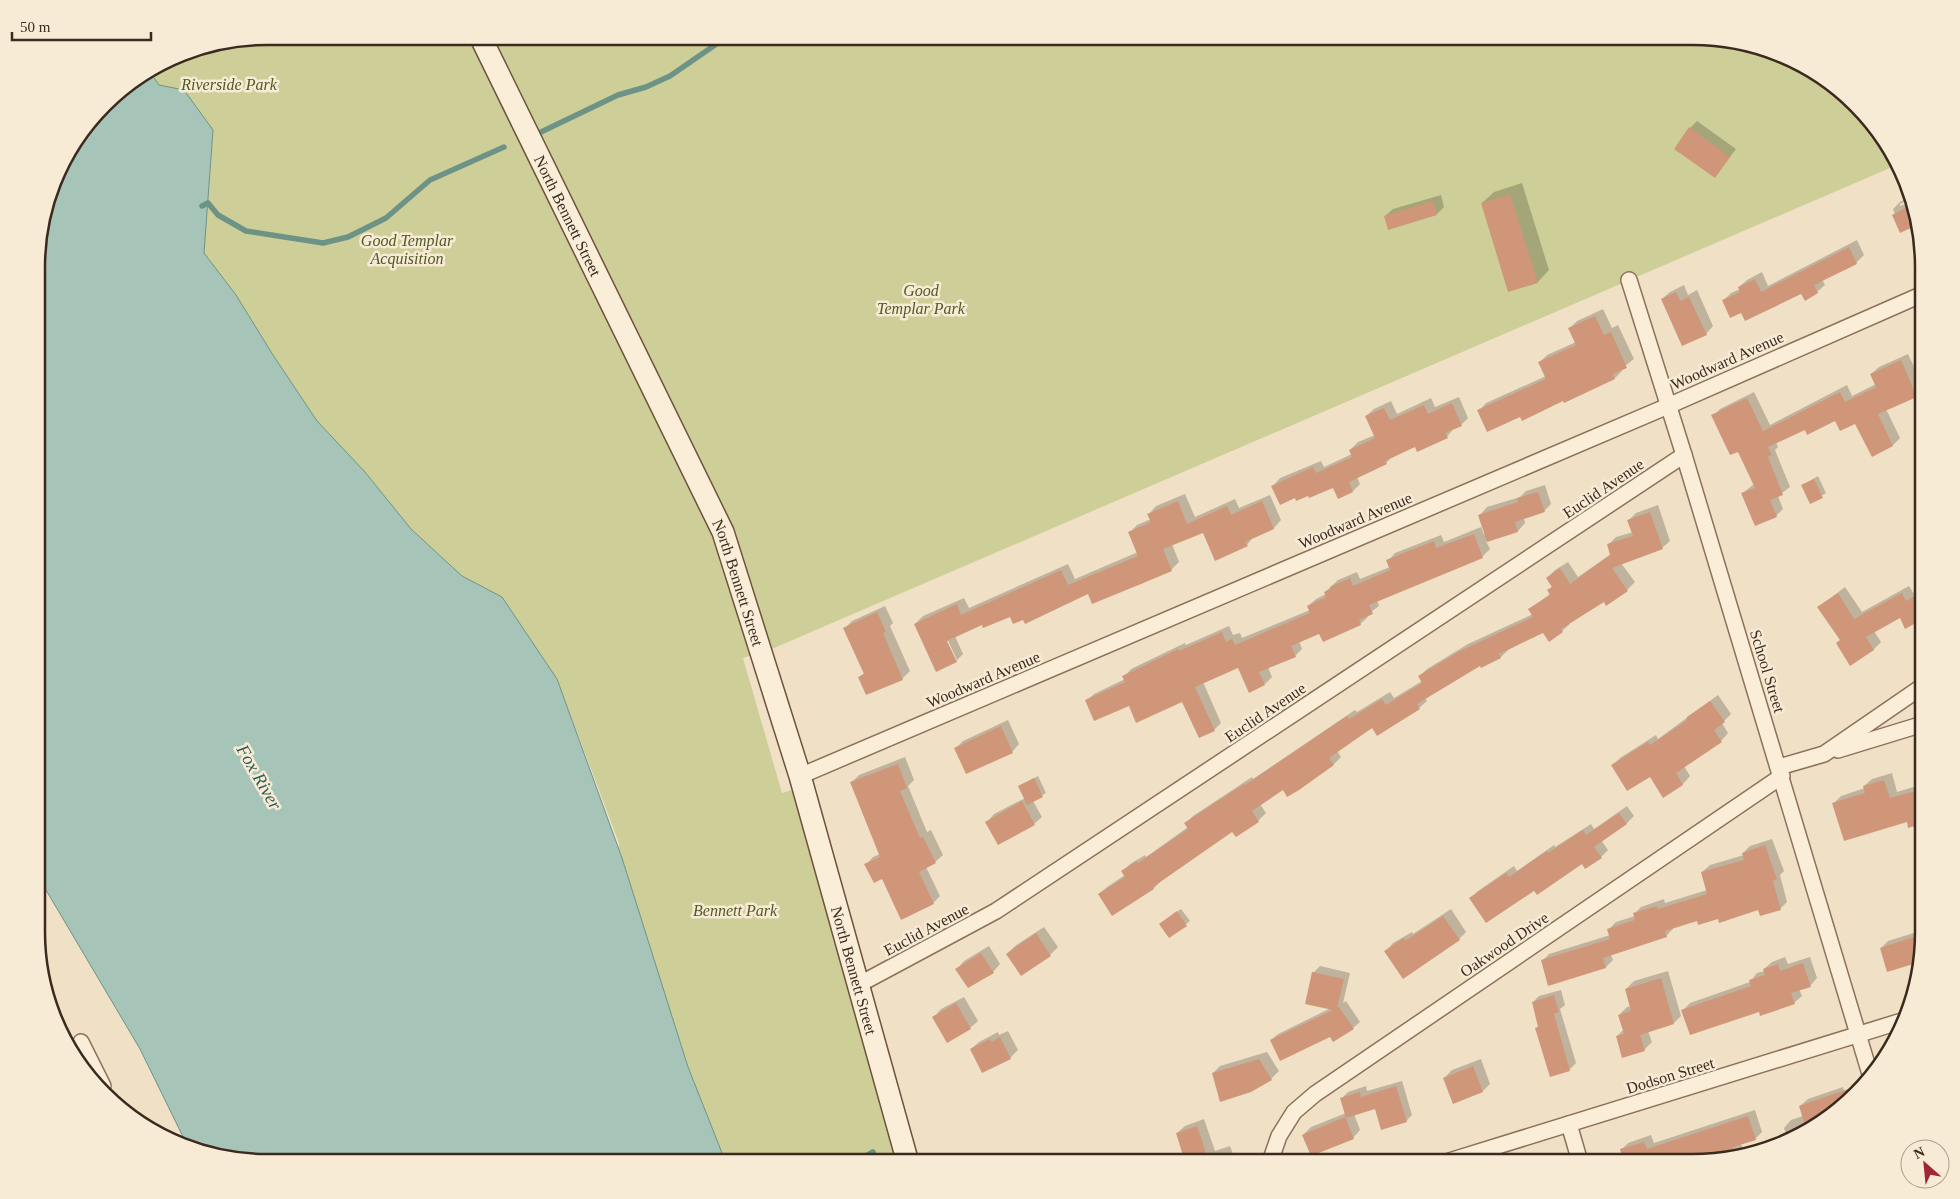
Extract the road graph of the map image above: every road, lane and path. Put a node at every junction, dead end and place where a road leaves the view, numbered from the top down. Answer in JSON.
{"nodes":[{"id":1,"x":484,"y":45,"type":"edge"},
{"id":2,"x":1629,"y":280,"type":"dead end"},
{"id":3,"x":1915,"y":298,"type":"edge"},
{"id":4,"x":1668,"y":406,"type":"junction"},
{"id":5,"x":1684,"y":455,"type":"junction"},
{"id":6,"x":1915,"y":691,"type":"edge"},
{"id":7,"x":1915,"y":726,"type":"edge"},
{"id":8,"x":1824,"y":754,"type":"junction"},
{"id":9,"x":1781,"y":772,"type":"junction"},
{"id":10,"x":800,"y":776,"type":"junction"},
{"id":11,"x":858,"y":985,"type":"junction"},
{"id":12,"x":1895,"y":1023,"type":"edge"},
{"id":13,"x":1858,"y":1034,"type":"junction"},
{"id":14,"x":81,"y":1042,"type":"dead end"},
{"id":15,"x":1868,"y":1068,"type":"edge"},
{"id":16,"x":97,"y":1075,"type":"edge"},
{"id":17,"x":1569,"y":1124,"type":"junction"},
{"id":18,"x":906,"y":1154,"type":"edge"},
{"id":19,"x":1273,"y":1154,"type":"edge"},
{"id":20,"x":1472,"y":1154,"type":"edge"},
{"id":21,"x":1578,"y":1154,"type":"edge"}],
"edges":[{"from":1,"to":10,"type":"main road","name":"North Bennett Street"},
{"from":2,"to":4,"type":"street","name":"School Street"},
{"from":3,"to":4,"type":"street","name":"Woodward Avenue"},
{"from":4,"to":5,"type":"street","name":"School Street"},
{"from":4,"to":10,"type":"street","name":"Woodward Avenue"},
{"from":5,"to":9,"type":"street","name":"School Street"},
{"from":5,"to":11,"type":"street","name":"Euclid Avenue"},
{"from":6,"to":8,"type":"street","name":"Oakwood Drive"},
{"from":7,"to":8,"type":"street"},
{"from":8,"to":9,"type":"street","name":"Oakwood Drive"},
{"from":9,"to":13,"type":"street","name":"School Street"},
{"from":9,"to":19,"type":"street","name":"Oakwood Drive"},
{"from":10,"to":11,"type":"main road","name":"North Bennett Street"},
{"from":11,"to":18,"type":"main road","name":"North Bennett Street"},
{"from":12,"to":13,"type":"street","name":"Dodson Street"},
{"from":13,"to":15,"type":"street","name":"School Street"},
{"from":13,"to":17,"type":"street","name":"Dodson Street"},
{"from":14,"to":16,"type":"street"},
{"from":17,"to":20,"type":"street","name":"Dodson Street"},
{"from":17,"to":21,"type":"street"}]}
